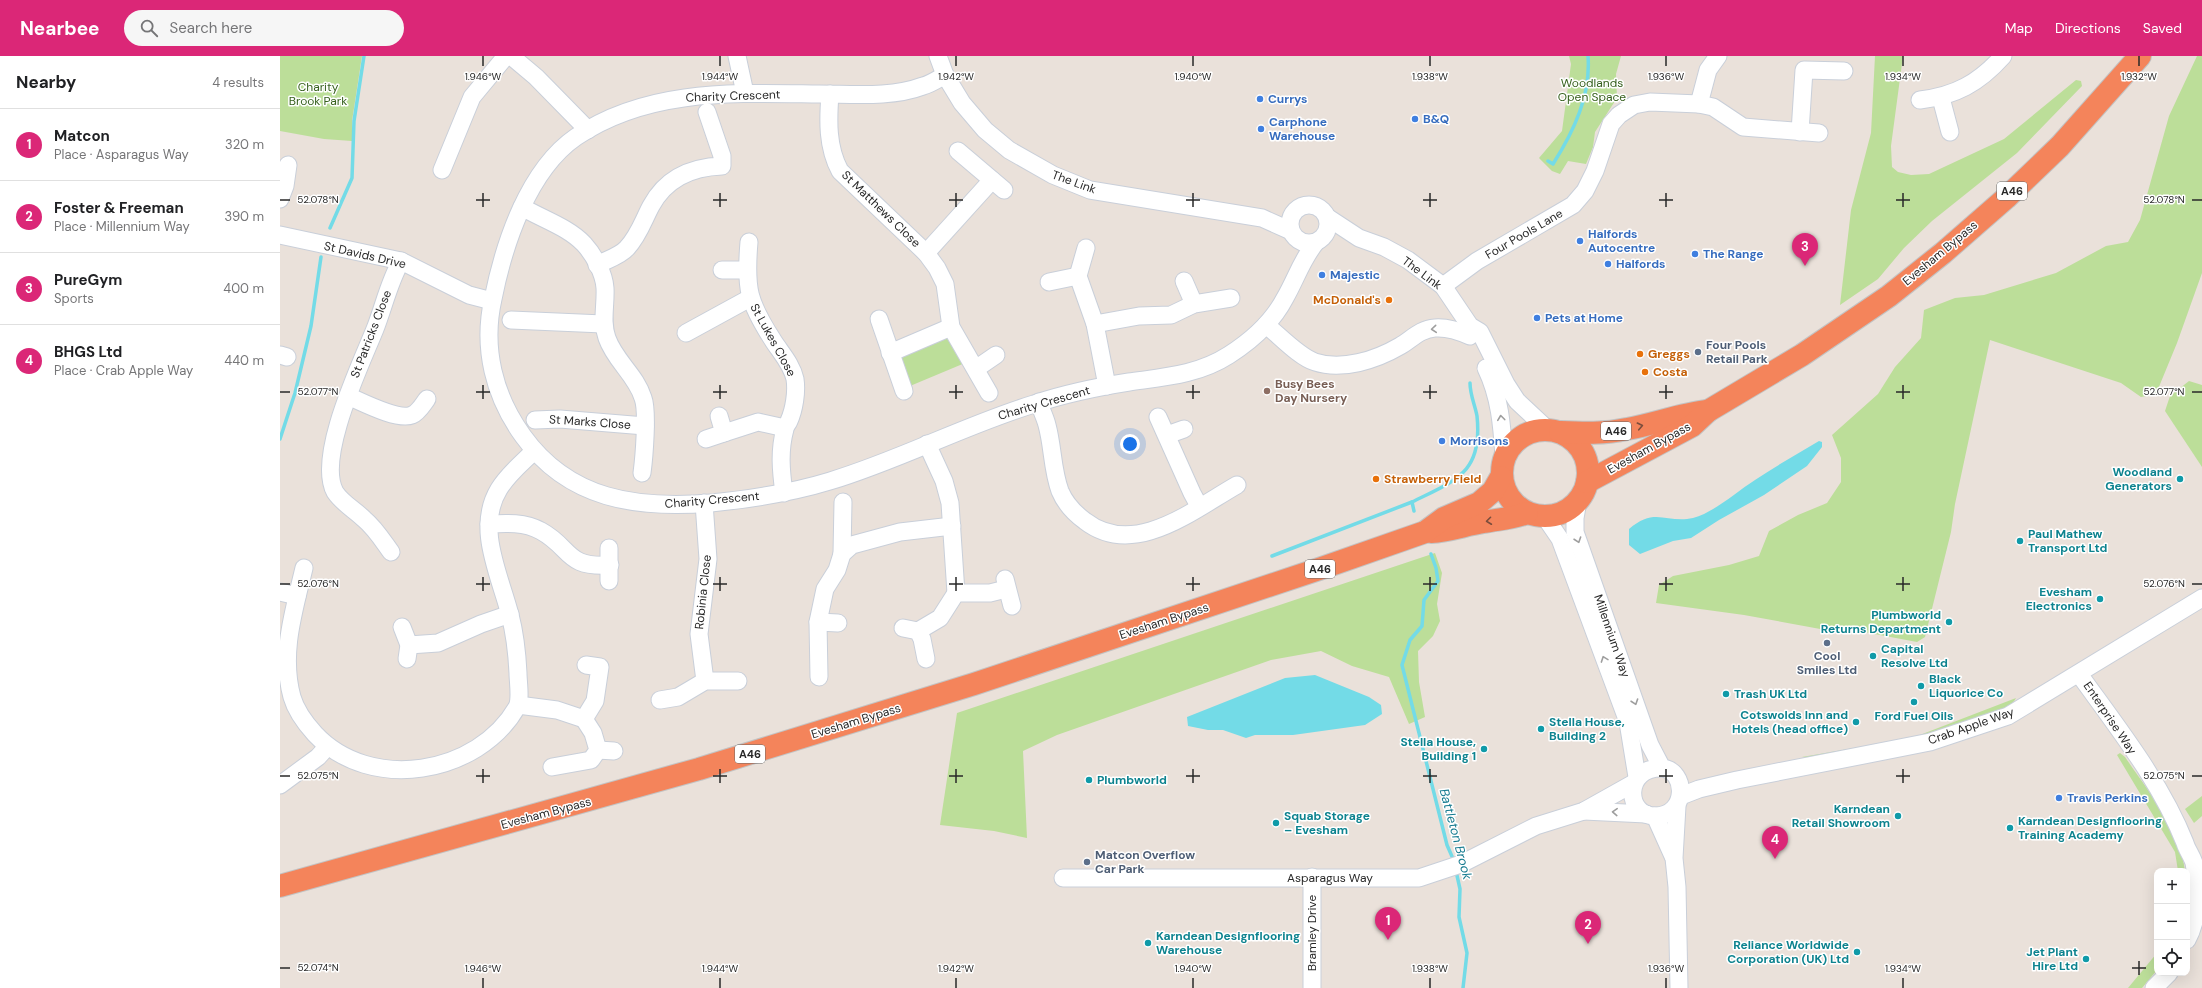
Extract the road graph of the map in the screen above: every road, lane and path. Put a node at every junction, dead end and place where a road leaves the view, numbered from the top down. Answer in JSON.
{"nodes":[{"id":1,"x":506,"y":56,"type":"edge"},
{"id":2,"x":511,"y":56,"type":"edge"},
{"id":3,"x":737,"y":56,"type":"edge"},
{"id":4,"x":938,"y":56,"type":"edge"},
{"id":5,"x":1718,"y":56,"type":"edge"},
{"id":6,"x":2003,"y":56,"type":"edge"},
{"id":7,"x":2140,"y":56,"type":"edge"},
{"id":8,"x":1844,"y":71,"type":"dead end"},
{"id":9,"x":945,"y":75,"type":"junction"},
{"id":10,"x":745,"y":93,"type":"junction"},
{"id":11,"x":830,"y":94,"type":"junction"},
{"id":12,"x":1941,"y":98,"type":"junction"},
{"id":13,"x":1920,"y":100,"type":"dead end"},
{"id":14,"x":1699,"y":104,"type":"junction"},
{"id":15,"x":707,"y":112,"type":"dead end"},
{"id":16,"x":588,"y":130,"type":"junction"},
{"id":17,"x":1800,"y":132,"type":"junction"},
{"id":18,"x":1950,"y":132,"type":"dead end"},
{"id":19,"x":1819,"y":133,"type":"dead end"},
{"id":20,"x":958,"y":150,"type":"dead end"},
{"id":21,"x":288,"y":165,"type":"dead end"},
{"id":22,"x":442,"y":170,"type":"dead end"},
{"id":23,"x":282,"y":190,"type":"edge"},
{"id":24,"x":522,"y":207,"type":"junction"},
{"id":25,"x":1293,"y":213,"type":"junction"},
{"id":26,"x":1327,"y":217,"type":"junction"},
{"id":27,"x":1262,"y":218,"type":"junction"},
{"id":28,"x":280,"y":235,"type":"edge"},
{"id":29,"x":1295,"y":236,"type":"junction"},
{"id":30,"x":1321,"y":238,"type":"junction"},
{"id":31,"x":1359,"y":238,"type":"junction"},
{"id":32,"x":749,"y":242,"type":"dead end"},
{"id":33,"x":1086,"y":248,"type":"dead end"},
{"id":34,"x":926,"y":253,"type":"junction"},
{"id":35,"x":1303,"y":259,"type":"junction"},
{"id":36,"x":401,"y":261,"type":"junction"},
{"id":37,"x":597,"y":265,"type":"junction"},
{"id":38,"x":722,"y":270,"type":"dead end"},
{"id":39,"x":747,"y":270,"type":"junction"},
{"id":40,"x":1078,"y":276,"type":"junction"},
{"id":41,"x":1184,"y":281,"type":"dead end"},
{"id":42,"x":1050,"y":282,"type":"dead end"},
{"id":43,"x":1443,"y":286,"type":"junction"},
{"id":44,"x":750,"y":298,"type":"junction"},
{"id":45,"x":1230,"y":298,"type":"dead end"},
{"id":46,"x":492,"y":301,"type":"junction"},
{"id":47,"x":1194,"y":304,"type":"junction"},
{"id":48,"x":879,"y":319,"type":"dead end"},
{"id":49,"x":511,"y":320,"type":"dead end"},
{"id":50,"x":603,"y":324,"type":"junction"},
{"id":51,"x":1095,"y":324,"type":"junction"},
{"id":52,"x":1266,"y":325,"type":"junction"},
{"id":53,"x":951,"y":327,"type":"junction"},
{"id":54,"x":1470,"y":331,"type":"junction"},
{"id":55,"x":686,"y":333,"type":"dead end"},
{"id":56,"x":890,"y":353,"type":"junction"},
{"id":57,"x":996,"y":355,"type":"dead end"},
{"id":58,"x":977,"y":368,"type":"junction"},
{"id":59,"x":1107,"y":386,"type":"junction"},
{"id":60,"x":904,"y":391,"type":"dead end"},
{"id":61,"x":989,"y":393,"type":"dead end"},
{"id":62,"x":348,"y":396,"type":"junction"},
{"id":63,"x":427,"y":399,"type":"dead end"},
{"id":64,"x":1039,"y":402,"type":"junction"},
{"id":65,"x":1708,"y":411,"type":"junction"},
{"id":66,"x":1158,"y":417,"type":"dead end"},
{"id":67,"x":535,"y":420,"type":"dead end"},
{"id":68,"x":645,"y":426,"type":"junction"},
{"id":69,"x":785,"y":428,"type":"junction"},
{"id":70,"x":1184,"y":429,"type":"dead end"},
{"id":71,"x":1554,"y":431,"type":"junction"},
{"id":72,"x":1167,"y":435,"type":"junction"},
{"id":73,"x":706,"y":439,"type":"dead end"},
{"id":74,"x":927,"y":444,"type":"junction"},
{"id":75,"x":534,"y":451,"type":"junction"},
{"id":76,"x":1503,"y":467,"type":"junction"},
{"id":77,"x":642,"y":473,"type":"dead end"},
{"id":78,"x":1588,"y":482,"type":"junction"},
{"id":79,"x":1236,"y":485,"type":"dead end"},
{"id":80,"x":784,"y":493,"type":"junction"},
{"id":81,"x":1578,"y":501,"type":"junction"},
{"id":82,"x":843,"y":502,"type":"dead end"},
{"id":83,"x":704,"y":504,"type":"junction"},
{"id":84,"x":1199,"y":506,"type":"junction"},
{"id":85,"x":1536,"y":515,"type":"junction"},
{"id":86,"x":489,"y":524,"type":"junction"},
{"id":87,"x":952,"y":526,"type":"junction"},
{"id":88,"x":1425,"y":532,"type":"junction"},
{"id":89,"x":609,"y":548,"type":"dead end"},
{"id":90,"x":391,"y":552,"type":"dead end"},
{"id":91,"x":842,"y":554,"type":"junction"},
{"id":92,"x":304,"y":568,"type":"dead end"},
{"id":93,"x":280,"y":592,"type":"edge"},
{"id":94,"x":956,"y":593,"type":"junction"},
{"id":95,"x":297,"y":596,"type":"junction"},
{"id":96,"x":2202,"y":598,"type":"edge"},
{"id":97,"x":1012,"y":606,"type":"dead end"},
{"id":98,"x":510,"y":614,"type":"junction"},
{"id":99,"x":818,"y":622,"type":"junction"},
{"id":100,"x":838,"y":623,"type":"dead end"},
{"id":101,"x":402,"y":627,"type":"dead end"},
{"id":102,"x":926,"y":659,"type":"dead end"},
{"id":103,"x":586,"y":665,"type":"dead end"},
{"id":104,"x":2079,"y":674,"type":"junction"},
{"id":105,"x":819,"y":677,"type":"dead end"},
{"id":106,"x":705,"y":681,"type":"junction"},
{"id":107,"x":738,"y":681,"type":"dead end"},
{"id":108,"x":660,"y":700,"type":"dead end"},
{"id":109,"x":518,"y":705,"type":"junction"},
{"id":110,"x":584,"y":719,"type":"junction"},
{"id":111,"x":327,"y":747,"type":"junction"},
{"id":112,"x":552,"y":767,"type":"dead end"},
{"id":113,"x":1668,"y":772,"type":"junction"},
{"id":114,"x":1636,"y":780,"type":"junction"},
{"id":115,"x":1737,"y":780,"type":"junction"},
{"id":116,"x":280,"y":785,"type":"edge"},
{"id":117,"x":1679,"y":801,"type":"junction"},
{"id":118,"x":1584,"y":811,"type":"junction"},
{"id":119,"x":1650,"y":815,"type":"junction"},
{"id":120,"x":1674,"y":858,"type":"junction"},
{"id":121,"x":1312,"y":877,"type":"junction"},
{"id":122,"x":1063,"y":878,"type":"dead end"},
{"id":123,"x":280,"y":886,"type":"edge"},
{"id":124,"x":2190,"y":931,"type":"edge"},
{"id":125,"x":2166,"y":976,"type":"edge"},
{"id":126,"x":1312,"y":988,"type":"edge"},
{"id":127,"x":1679,"y":988,"type":"edge"},
{"id":128,"x":2154,"y":988,"type":"edge"}],
"edges":[{"from":1,"to":22,"type":"street"},
{"from":2,"to":16,"type":"street"},
{"from":3,"to":10,"type":"street"},
{"from":4,"to":9,"type":"street","name":"The Link"},
{"from":5,"to":14,"type":"street"},
{"from":6,"to":12,"type":"street"},
{"from":7,"to":65,"type":"highway","name":"Evesham Bypass","number":"A46"},
{"from":8,"to":17,"type":"street"},
{"from":9,"to":11,"type":"street","name":"Charity Crescent"},
{"from":9,"to":27,"type":"street","name":"The Link"},
{"from":10,"to":11,"type":"street","name":"Charity Crescent"},
{"from":10,"to":16,"type":"street","name":"Charity Crescent"},
{"from":11,"to":34,"type":"street","name":"St Matthews Close"},
{"from":12,"to":13,"type":"street"},
{"from":12,"to":18,"type":"street"},
{"from":14,"to":17,"type":"street","name":"Four Pools Lane"},
{"from":14,"to":43,"type":"street","name":"Four Pools Lane"},
{"from":15,"to":37,"type":"street"},
{"from":16,"to":24,"type":"street","name":"Charity Crescent"},
{"from":17,"to":19,"type":"street","name":"Four Pools Lane"},
{"from":20,"to":34,"type":"street","name":"St Matthews Close"},
{"from":21,"to":23,"type":"street"},
{"from":24,"to":37,"type":"street","name":"St Marks Close"},
{"from":24,"to":46,"type":"street","name":"Charity Crescent"},
{"from":25,"to":26,"type":"street","name":"The Link"},
{"from":25,"to":27,"type":"street","name":"The Link"},
{"from":25,"to":29,"type":"street"},
{"from":26,"to":30,"type":"street"},
{"from":26,"to":31,"type":"street","name":"The Link"},
{"from":27,"to":29,"type":"street","name":"The Link"},
{"from":28,"to":36,"type":"street","name":"St Davids Drive"},
{"from":29,"to":30,"type":"street","name":"The Link"},
{"from":29,"to":35,"type":"street"},
{"from":30,"to":31,"type":"street","name":"The Link"},
{"from":30,"to":35,"type":"street","name":"Charity Crescent"},
{"from":31,"to":43,"type":"street","name":"The Link"},
{"from":32,"to":39,"type":"street","name":"St Lukes Close"},
{"from":33,"to":40,"type":"street"},
{"from":34,"to":53,"type":"street","name":"St Matthews Close"},
{"from":35,"to":52,"type":"street","name":"Charity Crescent"},
{"from":36,"to":46,"type":"street","name":"St Davids Drive"},
{"from":36,"to":62,"type":"street","name":"St Patricks Close"},
{"from":37,"to":50,"type":"street","name":"St Marks Close"},
{"from":38,"to":39,"type":"street"},
{"from":39,"to":44,"type":"street","name":"St Lukes Close"},
{"from":40,"to":42,"type":"street"},
{"from":40,"to":51,"type":"street"},
{"from":41,"to":47,"type":"street"},
{"from":43,"to":54,"type":"street","name":"The Link"},
{"from":44,"to":55,"type":"street","name":"St Lukes Close"},
{"from":44,"to":69,"type":"street","name":"St Lukes Close"},
{"from":45,"to":47,"type":"street"},
{"from":46,"to":75,"type":"street","name":"Charity Crescent"},
{"from":47,"to":51,"type":"street"},
{"from":48,"to":56,"type":"street"},
{"from":49,"to":50,"type":"street"},
{"from":50,"to":68,"type":"street","name":"St Marks Close"},
{"from":51,"to":59,"type":"street"},
{"from":54,"to":52,"type":"street","one_way":true},
{"from":52,"to":59,"type":"street","name":"Charity Crescent"},
{"from":53,"to":56,"type":"street"},
{"from":53,"to":58,"type":"street","name":"St Matthews Close"},
{"from":54,"to":71,"type":"street","name":"The Link"},
{"from":76,"to":54,"type":"street","name":"The Link","one_way":true},
{"from":56,"to":60,"type":"street"},
{"from":57,"to":58,"type":"street"},
{"from":58,"to":61,"type":"street","name":"St Matthews Close"},
{"from":59,"to":64,"type":"street","name":"Charity Crescent"},
{"from":62,"to":63,"type":"street"},
{"from":62,"to":90,"type":"street","name":"St Patricks Close"},
{"from":64,"to":74,"type":"street","name":"Charity Crescent"},
{"from":64,"to":84,"type":"street"},
{"from":71,"to":65,"type":"highway","name":"Evesham Bypass","number":"A46","one_way":true},
{"from":65,"to":78,"type":"highway","name":"Evesham Bypass","number":"A46"},
{"from":66,"to":72,"type":"street"},
{"from":67,"to":68,"type":"street","name":"St Marks Close"},
{"from":68,"to":77,"type":"street","name":"St Marks Close"},
{"from":69,"to":73,"type":"street"},
{"from":69,"to":80,"type":"street","name":"St Lukes Close"},
{"from":70,"to":72,"type":"street"},
{"from":71,"to":76,"type":"highway"},
{"from":71,"to":78,"type":"highway"},
{"from":72,"to":84,"type":"street"},
{"from":74,"to":80,"type":"street","name":"Charity Crescent"},
{"from":74,"to":87,"type":"street"},
{"from":75,"to":83,"type":"street","name":"Charity Crescent"},
{"from":75,"to":86,"type":"street"},
{"from":76,"to":85,"type":"highway"},
{"from":76,"to":88,"type":"highway","name":"Evesham Bypass","number":"A46"},
{"from":78,"to":81,"type":"highway"},
{"from":79,"to":84,"type":"street"},
{"from":80,"to":83,"type":"street","name":"Charity Crescent"},
{"from":81,"to":85,"type":"highway"},
{"from":81,"to":113,"type":"street","name":"Millennium Way","one_way":true},
{"from":82,"to":91,"type":"street"},
{"from":83,"to":106,"type":"street","name":"Robinia Close"},
{"from":85,"to":88,"type":"highway","name":"Evesham Bypass","number":"A46","one_way":true},
{"from":114,"to":85,"type":"street","name":"Millennium Way","one_way":true},
{"from":86,"to":89,"type":"street"},
{"from":86,"to":98,"type":"street"},
{"from":87,"to":91,"type":"street"},
{"from":87,"to":94,"type":"street"},
{"from":88,"to":123,"type":"highway","name":"Evesham Bypass","number":"A46"},
{"from":91,"to":99,"type":"street"},
{"from":92,"to":95,"type":"street"},
{"from":93,"to":95,"type":"street"},
{"from":94,"to":97,"type":"street"},
{"from":94,"to":102,"type":"street"},
{"from":95,"to":111,"type":"street"},
{"from":96,"to":104,"type":"street","name":"Crab Apple Way"},
{"from":98,"to":101,"type":"street"},
{"from":98,"to":109,"type":"street"},
{"from":99,"to":100,"type":"street"},
{"from":99,"to":105,"type":"street"},
{"from":103,"to":110,"type":"street"},
{"from":104,"to":115,"type":"street","name":"Crab Apple Way"},
{"from":104,"to":124,"type":"street","name":"Enterprise Way"},
{"from":106,"to":107,"type":"street"},
{"from":106,"to":108,"type":"street"},
{"from":109,"to":110,"type":"street"},
{"from":109,"to":111,"type":"street"},
{"from":110,"to":112,"type":"street"},
{"from":111,"to":116,"type":"street"},
{"from":113,"to":114,"type":"street"},
{"from":113,"to":115,"type":"street","name":"Crab Apple Way"},
{"from":113,"to":117,"type":"street","name":"Millennium Way"},
{"from":114,"to":118,"type":"street","name":"Asparagus Way"},
{"from":114,"to":119,"type":"street","name":"Millennium Way"},
{"from":115,"to":117,"type":"street","name":"Crab Apple Way"},
{"from":117,"to":119,"type":"street"},
{"from":117,"to":120,"type":"street","name":"Millennium Way"},
{"from":119,"to":118,"type":"street","name":"Asparagus Way","one_way":true},
{"from":118,"to":121,"type":"street","name":"Asparagus Way"},
{"from":119,"to":120,"type":"street","name":"Millennium Way"},
{"from":120,"to":127,"type":"street","name":"Millennium Way"},
{"from":121,"to":122,"type":"street","name":"Asparagus Way"},
{"from":121,"to":126,"type":"street","name":"Bramley Drive"},
{"from":125,"to":128,"type":"street"}]}
